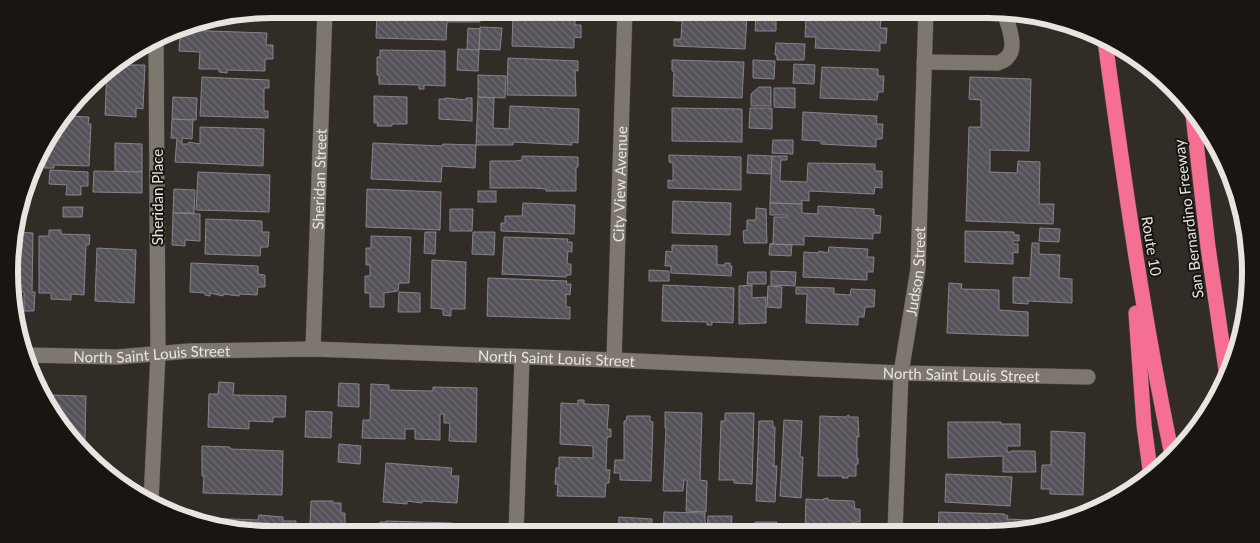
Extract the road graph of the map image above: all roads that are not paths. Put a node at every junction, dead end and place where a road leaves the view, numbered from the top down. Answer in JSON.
{"nodes":[{"id":1,"x":325,"y":18,"type":"edge"},
{"id":2,"x":625,"y":18,"type":"edge"},
{"id":3,"x":926,"y":18,"type":"edge"},
{"id":4,"x":1006,"y":18,"type":"edge"},
{"id":5,"x":156,"y":46,"type":"edge"},
{"id":6,"x":1106,"y":47,"type":"edge"},
{"id":7,"x":924,"y":62,"type":"junction"},
{"id":8,"x":1194,"y":122,"type":"edge"},
{"id":9,"x":1128,"y":209,"type":"junction"},
{"id":10,"x":314,"y":349,"type":"junction"},
{"id":11,"x":158,"y":354,"type":"junction"},
{"id":12,"x":32,"y":355,"type":"edge"},
{"id":13,"x":522,"y":358,"type":"junction"},
{"id":14,"x":614,"y":360,"type":"junction"},
{"id":15,"x":1225,"y":363,"type":"edge"},
{"id":16,"x":901,"y":373,"type":"junction"},
{"id":17,"x":1088,"y":377,"type":"dead end"},
{"id":18,"x":1171,"y":448,"type":"edge"},
{"id":19,"x":1150,"y":467,"type":"edge"},
{"id":20,"x":151,"y":495,"type":"edge"},
{"id":21,"x":516,"y":526,"type":"edge"},
{"id":22,"x":895,"y":526,"type":"edge"}],
"edges":[{"from":1,"to":10,"type":"street","name":"Sheridan Street"},
{"from":2,"to":14,"type":"street","name":"City View Avenue"},
{"from":3,"to":7,"type":"street","name":"Judson Street"},
{"from":4,"to":7,"type":"street"},
{"from":5,"to":11,"type":"street","name":"Sheridan Place"},
{"from":6,"to":9,"type":"highway","name":"Route 10"},
{"from":7,"to":16,"type":"street","name":"Judson Street"},
{"from":8,"to":15,"type":"highway","name":"San Bernardino Freeway"},
{"from":9,"to":18,"type":"highway","name":"Route 10"},
{"from":9,"to":19,"type":"highway"},
{"from":10,"to":11,"type":"street","name":"North Saint Louis Street"},
{"from":10,"to":13,"type":"street","name":"North Saint Louis Street"},
{"from":11,"to":12,"type":"street","name":"North Saint Louis Street"},
{"from":11,"to":20,"type":"street"},
{"from":13,"to":14,"type":"street","name":"North Saint Louis Street"},
{"from":13,"to":21,"type":"street"},
{"from":14,"to":16,"type":"street","name":"North Saint Louis Street"},
{"from":16,"to":17,"type":"street","name":"North Saint Louis Street"},
{"from":16,"to":22,"type":"street","name":"Judson Street"}]}
